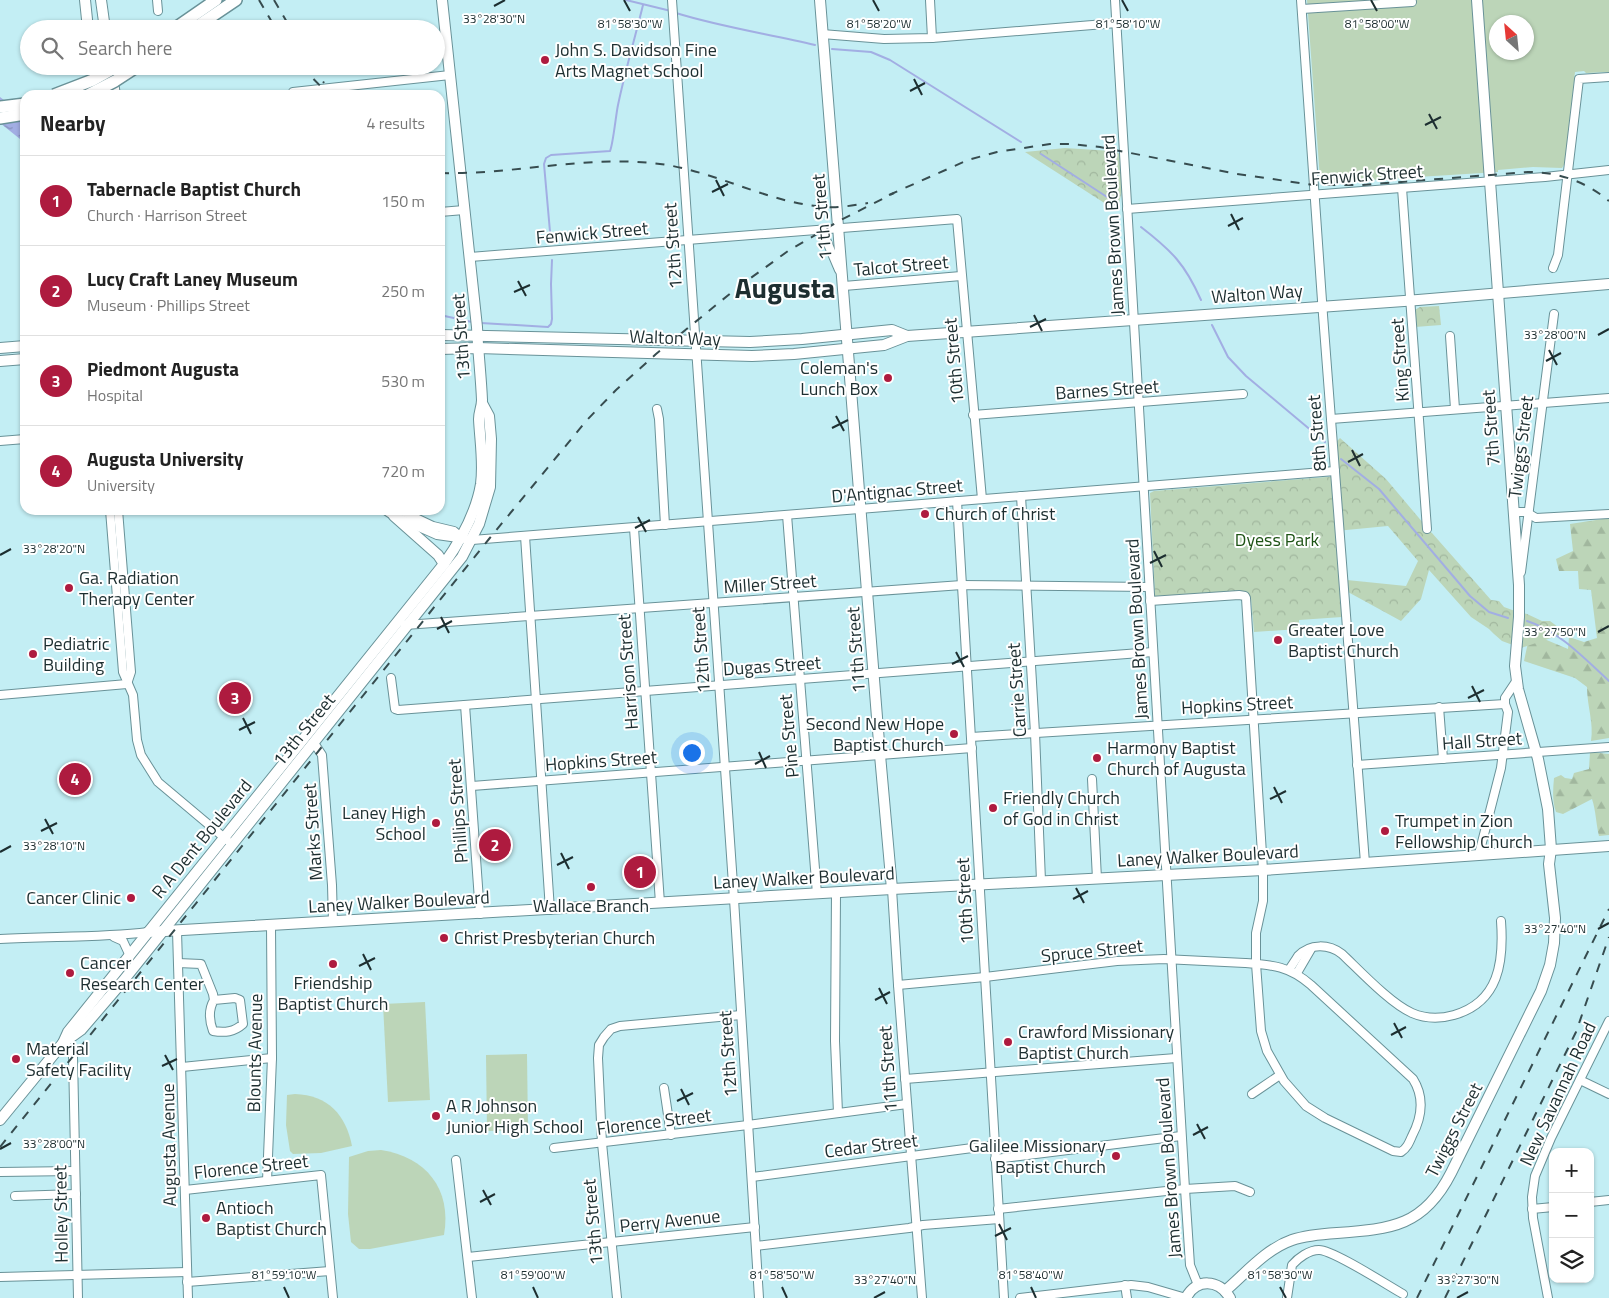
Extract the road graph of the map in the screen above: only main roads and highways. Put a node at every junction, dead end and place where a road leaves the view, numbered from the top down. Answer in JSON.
{"nodes":[{"id":1,"x":85,"y":0,"type":"edge"},
{"id":2,"x":101,"y":0,"type":"edge"},
{"id":3,"x":216,"y":0,"type":"edge"},
{"id":4,"x":236,"y":0,"type":"edge"},
{"id":5,"x":442,"y":0,"type":"edge"},
{"id":6,"x":820,"y":0,"type":"edge"},
{"id":7,"x":1477,"y":0,"type":"edge"},
{"id":8,"x":87,"y":20,"type":"edge"},
{"id":9,"x":104,"y":20,"type":"edge"},
{"id":10,"x":187,"y":20,"type":"edge"},
{"id":11,"x":206,"y":20,"type":"edge"},
{"id":12,"x":444,"y":20,"type":"edge"},
{"id":13,"x":445,"y":28,"type":"edge"},
{"id":14,"x":93,"y":75,"type":"edge"},
{"id":15,"x":102,"y":75,"type":"edge"},
{"id":16,"x":112,"y":75,"type":"edge"},
{"id":17,"x":124,"y":75,"type":"edge"},
{"id":18,"x":67,"y":90,"type":"edge"},
{"id":19,"x":95,"y":90,"type":"edge"},
{"id":20,"x":98,"y":90,"type":"edge"},
{"id":21,"x":114,"y":90,"type":"edge"},
{"id":22,"x":20,"y":105,"type":"edge"},
{"id":23,"x":0,"y":107,"type":"edge"},
{"id":24,"x":20,"y":115,"type":"edge"},
{"id":25,"x":0,"y":118,"type":"edge"},
{"id":26,"x":1609,"y":284,"type":"edge"},
{"id":27,"x":1497,"y":294,"type":"junction"},
{"id":28,"x":478,"y":332,"type":"junction"},
{"id":29,"x":847,"y":334,"type":"junction"},
{"id":30,"x":445,"y":335,"type":"edge"},
{"id":31,"x":907,"y":336,"type":"junction"},
{"id":32,"x":20,"y":346,"type":"edge"},
{"id":33,"x":2,"y":348,"type":"edge"},
{"id":34,"x":478,"y":348,"type":"junction"},
{"id":35,"x":445,"y":349,"type":"edge"},
{"id":36,"x":848,"y":349,"type":"junction"},
{"id":37,"x":20,"y":359,"type":"edge"},
{"id":38,"x":2,"y":361,"type":"edge"},
{"id":39,"x":395,"y":515,"type":"edge"},
{"id":40,"x":467,"y":539,"type":"junction"},
{"id":41,"x":444,"y":564,"type":"junction"},
{"id":42,"x":228,"y":841,"type":"junction"},
{"id":43,"x":1609,"y":846,"type":"edge"},
{"id":44,"x":1552,"y":849,"type":"junction"},
{"id":45,"x":892,"y":889,"type":"junction"},
{"id":46,"x":148,"y":932,"type":"junction"},
{"id":47,"x":162,"y":932,"type":"junction"},
{"id":48,"x":63,"y":1043,"type":"junction"},
{"id":49,"x":0,"y":1120,"type":"edge"},
{"id":50,"x":1227,"y":1294,"type":"edge"},
{"id":51,"x":1186,"y":1298,"type":"edge"}],
"edges":[{"from":1,"to":8,"type":"main road"},
{"from":2,"to":9,"type":"main road"},
{"from":3,"to":10,"type":"highway"},
{"from":4,"to":11,"type":"highway"},
{"from":5,"to":12,"type":"main road","name":"13th Street"},
{"from":6,"to":29,"type":"main road","name":"11th Street"},
{"from":7,"to":27,"type":"main road","name":"7th Street"},
{"from":13,"to":28,"type":"main road","name":"13th Street"},
{"from":14,"to":19,"type":"main road","bridge":true},
{"from":15,"to":18,"type":"highway","bridge":true},
{"from":16,"to":21,"type":"main road","bridge":true},
{"from":17,"to":20,"type":"highway","bridge":true},
{"from":22,"to":23,"type":"highway"},
{"from":24,"to":25,"type":"highway"},
{"from":26,"to":27,"type":"main road","name":"Walton Way"},
{"from":27,"to":31,"type":"main road","name":"Walton Way"},
{"from":27,"to":44,"type":"main road","name":"7th Street"},
{"from":28,"to":29,"type":"main road","name":"Walton Way"},
{"from":28,"to":30,"type":"main road","name":"Walton Way"},
{"from":28,"to":34,"type":"main road","name":"13th Street"},
{"from":29,"to":31,"type":"main road","name":"Walton Way"},
{"from":29,"to":36,"type":"main road","name":"11th Street"},
{"from":31,"to":36,"type":"main road","name":"Walton Way"},
{"from":32,"to":33,"type":"main road"},
{"from":33,"to":38,"type":"main road"},
{"from":34,"to":35,"type":"main road","name":"Walton Way"},
{"from":34,"to":36,"type":"main road","name":"Walton Way"},
{"from":34,"to":40,"type":"main road","name":"13th Street"},
{"from":36,"to":45,"type":"main road","name":"11th Street"},
{"from":37,"to":38,"type":"main road"},
{"from":39,"to":41,"type":"main road"},
{"from":40,"to":41,"type":"main road","name":"R A Dent Boulevard"},
{"from":40,"to":42,"type":"main road","name":"13th Street"},
{"from":41,"to":42,"type":"main road","name":"R A Dent Boulevard"},
{"from":42,"to":46,"type":"main road","name":"R A Dent Boulevard"},
{"from":42,"to":47,"type":"main road","name":"13th Street"},
{"from":43,"to":44,"type":"main road","name":"Laney Walker Boulevard"},
{"from":44,"to":45,"type":"main road","name":"Laney Walker Boulevard"},
{"from":44,"to":50,"type":"main road","name":"Twiggs Street"},
{"from":45,"to":47,"type":"main road","name":"Laney Walker Boulevard"},
{"from":46,"to":47,"type":"main road","name":"Laney Walker Boulevard"},
{"from":46,"to":48,"type":"main road","name":"R A Dent Boulevard"},
{"from":47,"to":48,"type":"main road","name":"13th Street"},
{"from":48,"to":49,"type":"main road"},
{"from":50,"to":51,"type":"main road"}]}
